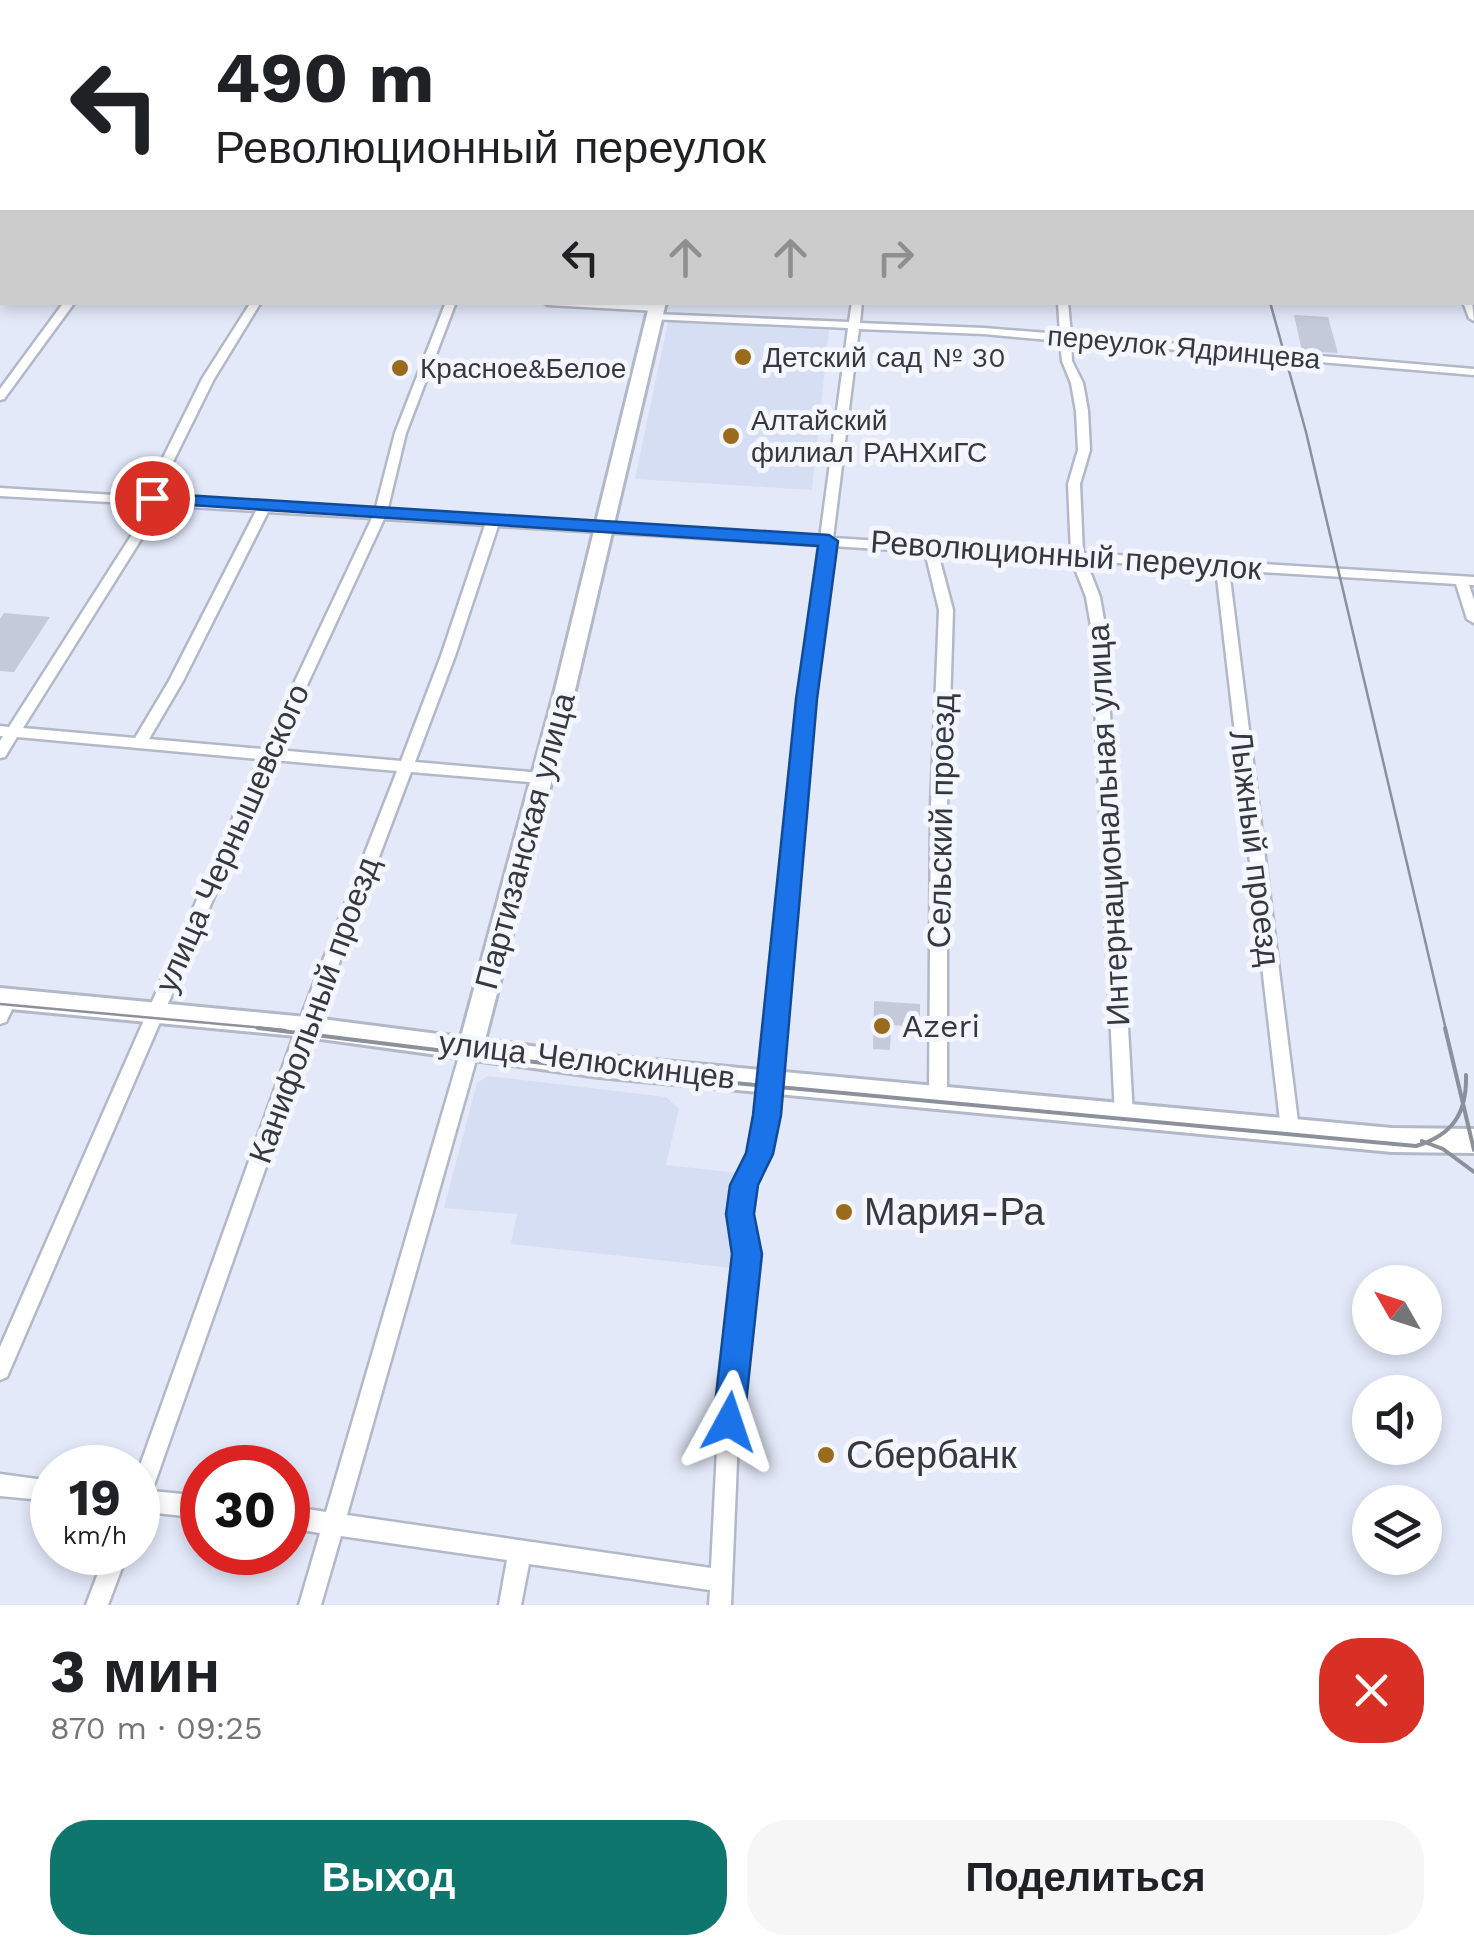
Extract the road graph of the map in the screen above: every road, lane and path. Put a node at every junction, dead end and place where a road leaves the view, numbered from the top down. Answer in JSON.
{"nodes":[{"id":1,"x":68,"y":305,"type":"edge"},
{"id":2,"x":254,"y":305,"type":"edge"},
{"id":3,"x":450,"y":305,"type":"edge"},
{"id":4,"x":594,"y":305,"type":"edge"},
{"id":5,"x":857,"y":305,"type":"edge"},
{"id":6,"x":1063,"y":305,"type":"edge"},
{"id":7,"x":656,"y":309,"type":"edge"},
{"id":8,"x":854,"y":326,"type":"junction"},
{"id":9,"x":1065,"y":337,"type":"junction"},
{"id":10,"x":1474,"y":372,"type":"edge"},
{"id":11,"x":0,"y":396,"type":"edge"},
{"id":12,"x":0,"y":492,"type":"edge"},
{"id":13,"x":152,"y":498,"type":"junction"},
{"id":14,"x":265,"y":506,"type":"junction"},
{"id":15,"x":380,"y":515,"type":"junction"},
{"id":16,"x":493,"y":521,"type":"junction"},
{"id":17,"x":606,"y":526,"type":"junction"},
{"id":18,"x":829,"y":541,"type":"junction"},
{"id":19,"x":930,"y":548,"type":"junction"},
{"id":20,"x":1077,"y":556,"type":"junction"},
{"id":21,"x":1222,"y":565,"type":"junction"},
{"id":22,"x":1468,"y":581,"type":"edge"},
{"id":23,"x":1474,"y":619,"type":"edge"},
{"id":24,"x":6,"y":732,"type":"edge"},
{"id":25,"x":140,"y":742,"type":"junction"},
{"id":26,"x":0,"y":753,"type":"edge"},
{"id":27,"x":268,"y":754,"type":"junction"},
{"id":28,"x":406,"y":765,"type":"junction"},
{"id":29,"x":542,"y":778,"type":"junction"},
{"id":30,"x":3,"y":1005,"type":"edge"},
{"id":31,"x":153,"y":1014,"type":"junction"},
{"id":32,"x":306,"y":1027,"type":"junction"},
{"id":33,"x":471,"y":1046,"type":"junction"},
{"id":34,"x":771,"y":1082,"type":"junction"},
{"id":35,"x":938,"y":1097,"type":"junction"},
{"id":36,"x":1124,"y":1115,"type":"junction"},
{"id":37,"x":1290,"y":1130,"type":"junction"},
{"id":38,"x":1474,"y":1142,"type":"edge"},
{"id":39,"x":0,"y":1370,"type":"edge"},
{"id":40,"x":158,"y":1445,"type":"edge"},
{"id":41,"x":0,"y":1484,"type":"edge"},
{"id":42,"x":30,"y":1487,"type":"edge"},
{"id":43,"x":310,"y":1519,"type":"edge"},
{"id":44,"x":334,"y":1522,"type":"junction"},
{"id":45,"x":520,"y":1551,"type":"junction"},
{"id":46,"x":108,"y":1575,"type":"edge"},
{"id":47,"x":721,"y":1581,"type":"junction"},
{"id":48,"x":97,"y":1605,"type":"edge"},
{"id":49,"x":310,"y":1605,"type":"edge"},
{"id":50,"x":510,"y":1605,"type":"edge"},
{"id":51,"x":720,"y":1605,"type":"edge"}],
"edges":[{"from":1,"to":11,"type":"street"},
{"from":2,"to":13,"type":"street"},
{"from":3,"to":15,"type":"street","name":"улица Чернышевского"},
{"from":4,"to":7,"type":"street","name":"переулок Ядринцева"},
{"from":5,"to":8,"type":"street"},
{"from":6,"to":9,"type":"street","name":"Интернациональная улица"},
{"from":7,"to":8,"type":"street","name":"переулок Ядринцева"},
{"from":7,"to":17,"type":"main road","name":"Партизанская улица"},
{"from":8,"to":9,"type":"street","name":"переулок Ядринцева"},
{"from":8,"to":18,"type":"street"},
{"from":9,"to":10,"type":"street","name":"переулок Ядринцева"},
{"from":9,"to":20,"type":"street","name":"Интернациональная улица"},
{"from":12,"to":13,"type":"street","name":"Революционный переулок"},
{"from":13,"to":14,"type":"street","name":"Революционный переулок"},
{"from":13,"to":24,"type":"street"},
{"from":14,"to":15,"type":"street","name":"Революционный переулок"},
{"from":14,"to":25,"type":"street"},
{"from":15,"to":16,"type":"street","name":"Революционный переулок"},
{"from":15,"to":27,"type":"street","name":"улица Чернышевского"},
{"from":16,"to":17,"type":"street","name":"Революционный переулок"},
{"from":16,"to":28,"type":"street","name":"Канифольный проезд"},
{"from":17,"to":18,"type":"street","name":"Революционный переулок"},
{"from":17,"to":29,"type":"main road","name":"Партизанская улица"},
{"from":18,"to":19,"type":"street","name":"Революционный переулок"},
{"from":18,"to":34,"type":"street"},
{"from":19,"to":20,"type":"street","name":"Революционный переулок"},
{"from":19,"to":35,"type":"street","name":"Сельский проезд"},
{"from":20,"to":21,"type":"street","name":"Революционный переулок"},
{"from":20,"to":36,"type":"street","name":"Интернациональная улица"},
{"from":21,"to":22,"type":"street","name":"Революционный переулок"},
{"from":21,"to":37,"type":"street","name":"Лыжный проезд"},
{"from":22,"to":23,"type":"street"},
{"from":24,"to":25,"type":"street"},
{"from":24,"to":26,"type":"street"},
{"from":25,"to":27,"type":"street"},
{"from":27,"to":28,"type":"street"},
{"from":27,"to":31,"type":"street","name":"улица Чернышевского"},
{"from":28,"to":29,"type":"street"},
{"from":28,"to":32,"type":"street","name":"Канифольный проезд"},
{"from":29,"to":33,"type":"main road","name":"Партизанская улица"},
{"from":30,"to":31,"type":"main road","name":"улица Челюскинцев"},
{"from":31,"to":32,"type":"main road","name":"улица Челюскинцев"},
{"from":31,"to":39,"type":"street","name":"улица Чернышевского"},
{"from":32,"to":33,"type":"main road","name":"улица Челюскинцев"},
{"from":32,"to":40,"type":"street","name":"Канифольный проезд"},
{"from":33,"to":34,"type":"main road","name":"улица Челюскинцев"},
{"from":33,"to":44,"type":"street","name":"Партизанская улица"},
{"from":34,"to":35,"type":"main road","name":"улица Челюскинцев"},
{"from":34,"to":47,"type":"street"},
{"from":35,"to":36,"type":"main road","name":"улица Челюскинцев"},
{"from":36,"to":37,"type":"main road","name":"улица Челюскинцев"},
{"from":37,"to":38,"type":"main road","name":"улица Челюскинцев"},
{"from":41,"to":42,"type":"street"},
{"from":43,"to":44,"type":"street"},
{"from":44,"to":45,"type":"street"},
{"from":44,"to":49,"type":"street","name":"Партизанская улица"},
{"from":45,"to":47,"type":"street"},
{"from":45,"to":50,"type":"street"},
{"from":46,"to":48,"type":"street"},
{"from":47,"to":51,"type":"street"}]}
